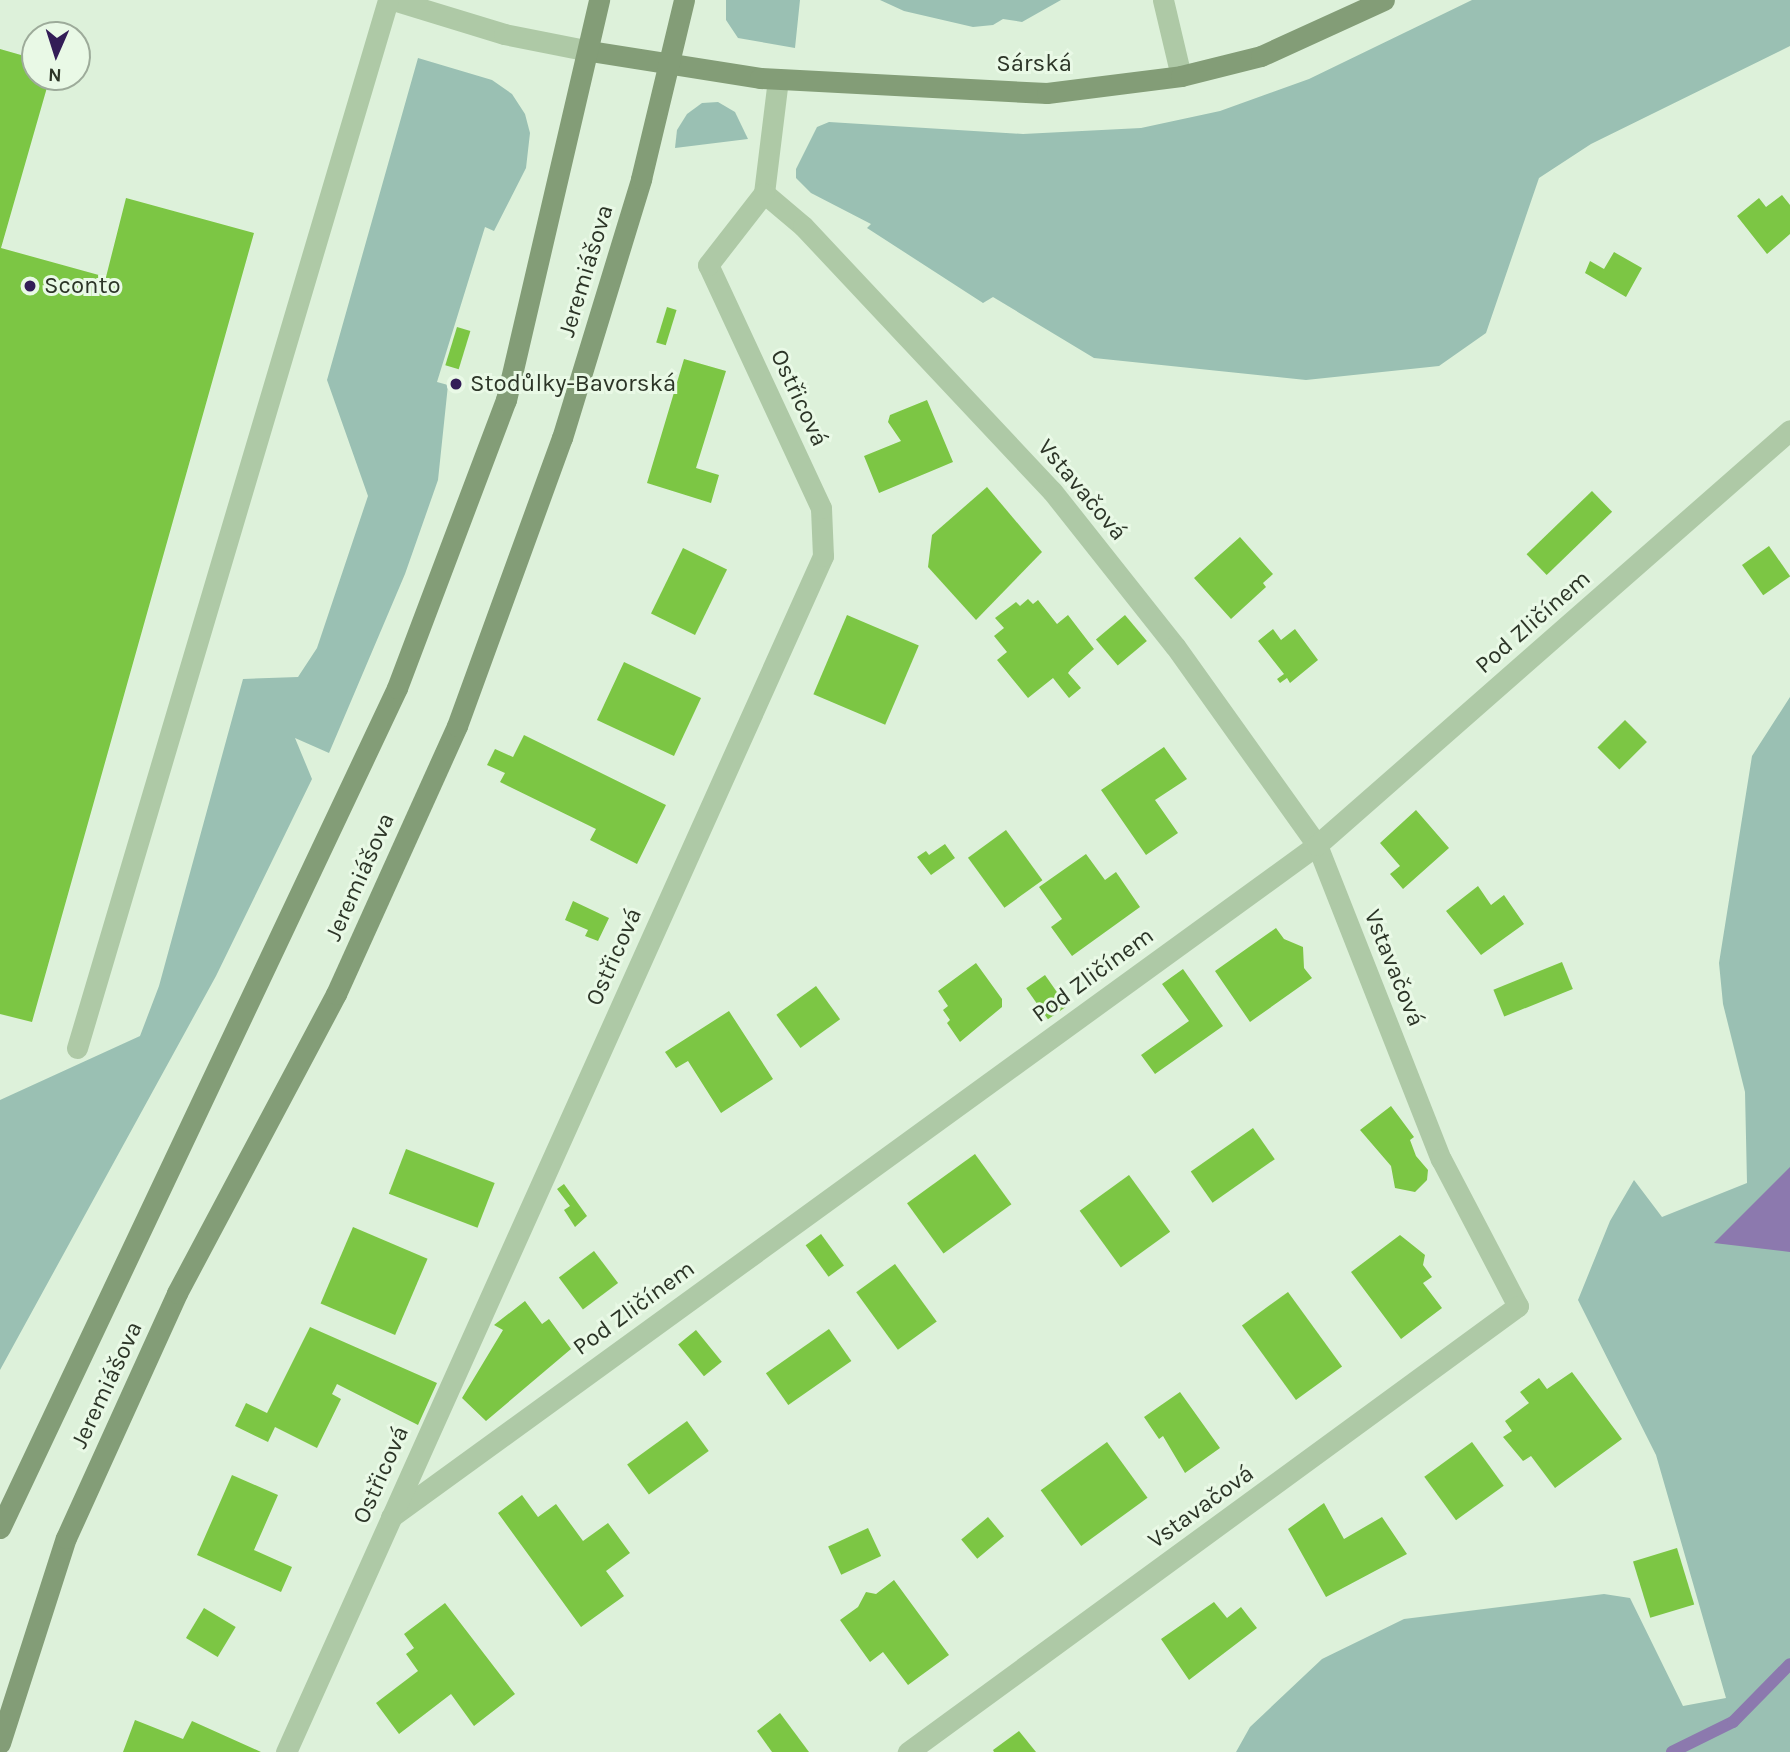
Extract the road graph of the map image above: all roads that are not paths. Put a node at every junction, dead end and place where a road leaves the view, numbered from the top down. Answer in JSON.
{"nodes":[{"id":1,"x":390,"y":0,"type":"edge"},
{"id":2,"x":599,"y":0,"type":"edge"},
{"id":3,"x":684,"y":0,"type":"edge"},
{"id":4,"x":1163,"y":0,"type":"edge"},
{"id":5,"x":1384,"y":0,"type":"edge"},
{"id":6,"x":590,"y":51,"type":"junction"},
{"id":7,"x":670,"y":63,"type":"junction"},
{"id":8,"x":1181,"y":76,"type":"junction"},
{"id":9,"x":778,"y":79,"type":"junction"},
{"id":10,"x":764,"y":193,"type":"junction"},
{"id":11,"x":1790,"y":430,"type":"edge"},
{"id":12,"x":1317,"y":845,"type":"junction"},
{"id":13,"x":77,"y":1048,"type":"dead end"},
{"id":14,"x":391,"y":1517,"type":"junction"},
{"id":15,"x":0,"y":1528,"type":"edge"},
{"id":16,"x":0,"y":1743,"type":"edge"},
{"id":17,"x":286,"y":1752,"type":"edge"},
{"id":18,"x":908,"y":1752,"type":"edge"}],
"edges":[{"from":1,"to":6,"type":"street"},
{"from":1,"to":13,"type":"street"},
{"from":2,"to":6,"type":"main road","name":"Jeremiášova"},
{"from":3,"to":7,"type":"main road","name":"Jeremiášova"},
{"from":4,"to":8,"type":"street"},
{"from":5,"to":8,"type":"main road","name":"Sárská"},
{"from":6,"to":7,"type":"main road","name":"Sárská"},
{"from":6,"to":15,"type":"main road","name":"Jeremiášova"},
{"from":7,"to":9,"type":"main road","name":"Sárská"},
{"from":7,"to":16,"type":"main road","name":"Jeremiášova"},
{"from":8,"to":9,"type":"main road","name":"Sárská"},
{"from":9,"to":10,"type":"street"},
{"from":10,"to":12,"type":"street","name":"Vstavačová"},
{"from":10,"to":14,"type":"street","name":"Ostřicová"},
{"from":11,"to":12,"type":"street","name":"Pod Zličínem"},
{"from":12,"to":14,"type":"street","name":"Pod Zličínem"},
{"from":12,"to":18,"type":"street","name":"Vstavačová"},
{"from":14,"to":17,"type":"street","name":"Ostřicová"}]}
